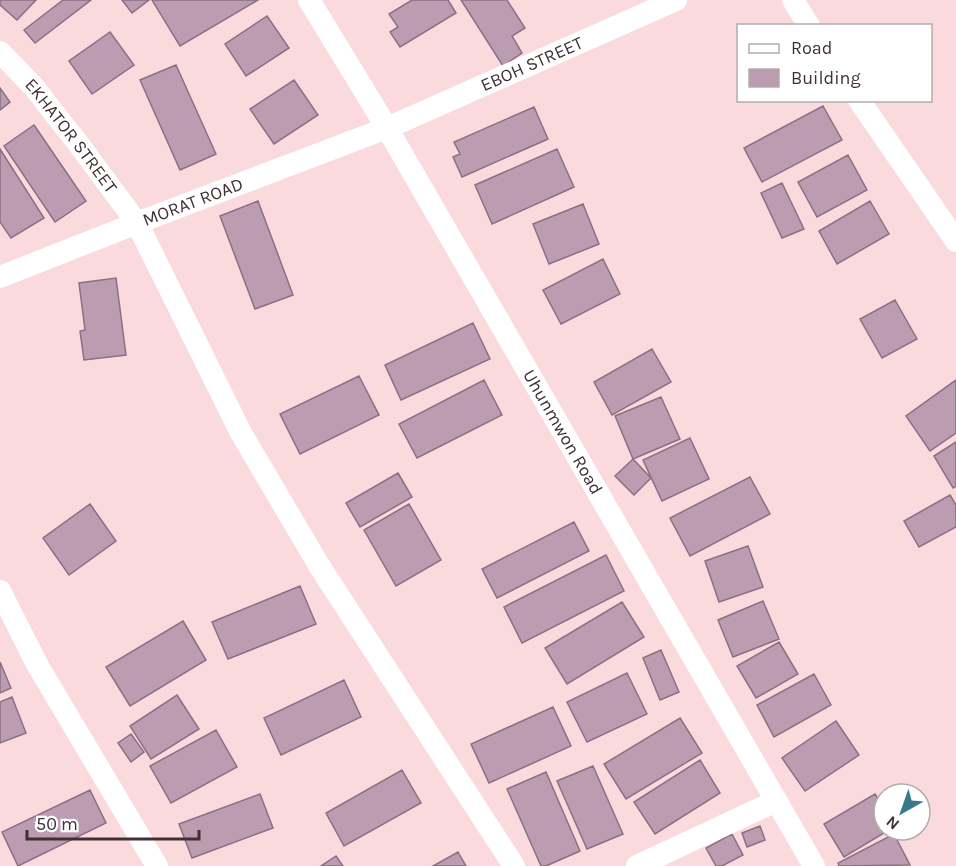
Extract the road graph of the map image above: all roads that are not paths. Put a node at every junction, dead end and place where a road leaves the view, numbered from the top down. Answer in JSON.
{"nodes":[{"id":1,"x":309,"y":0,"type":"edge"},
{"id":2,"x":676,"y":0,"type":"edge"},
{"id":3,"x":793,"y":0,"type":"edge"},
{"id":4,"x":808,"y":24,"type":"edge"},
{"id":5,"x":0,"y":52,"type":"edge"},
{"id":6,"x":860,"y":102,"type":"edge"},
{"id":7,"x":387,"y":128,"type":"junction"},
{"id":8,"x":137,"y":223,"type":"junction"},
{"id":9,"x":956,"y":241,"type":"edge"},
{"id":10,"x":0,"y":277,"type":"edge"},
{"id":11,"x":0,"y":591,"type":"edge"},
{"id":12,"x":776,"y":801,"type":"junction"},
{"id":13,"x":157,"y":866,"type":"edge"},
{"id":14,"x":514,"y":866,"type":"edge"},
{"id":15,"x":638,"y":866,"type":"edge"},
{"id":16,"x":814,"y":866,"type":"edge"}],
"edges":[{"from":1,"to":7,"type":"street","name":"Uhunmwon Road"},
{"from":2,"to":7,"type":"street","name":"EBOH STREET"},
{"from":3,"to":4,"type":"street"},
{"from":5,"to":8,"type":"street","name":"EKHATOR STREET"},
{"from":6,"to":9,"type":"street"},
{"from":7,"to":8,"type":"street","name":"MORAT ROAD"},
{"from":7,"to":12,"type":"street","name":"Uhunmwon Road"},
{"from":8,"to":10,"type":"street","name":"MORAT ROAD"},
{"from":8,"to":14,"type":"street","name":"EKHATOR STREET"},
{"from":11,"to":13,"type":"street"},
{"from":12,"to":15,"type":"street"},
{"from":12,"to":16,"type":"street","name":"Uhunmwon Road"}]}
